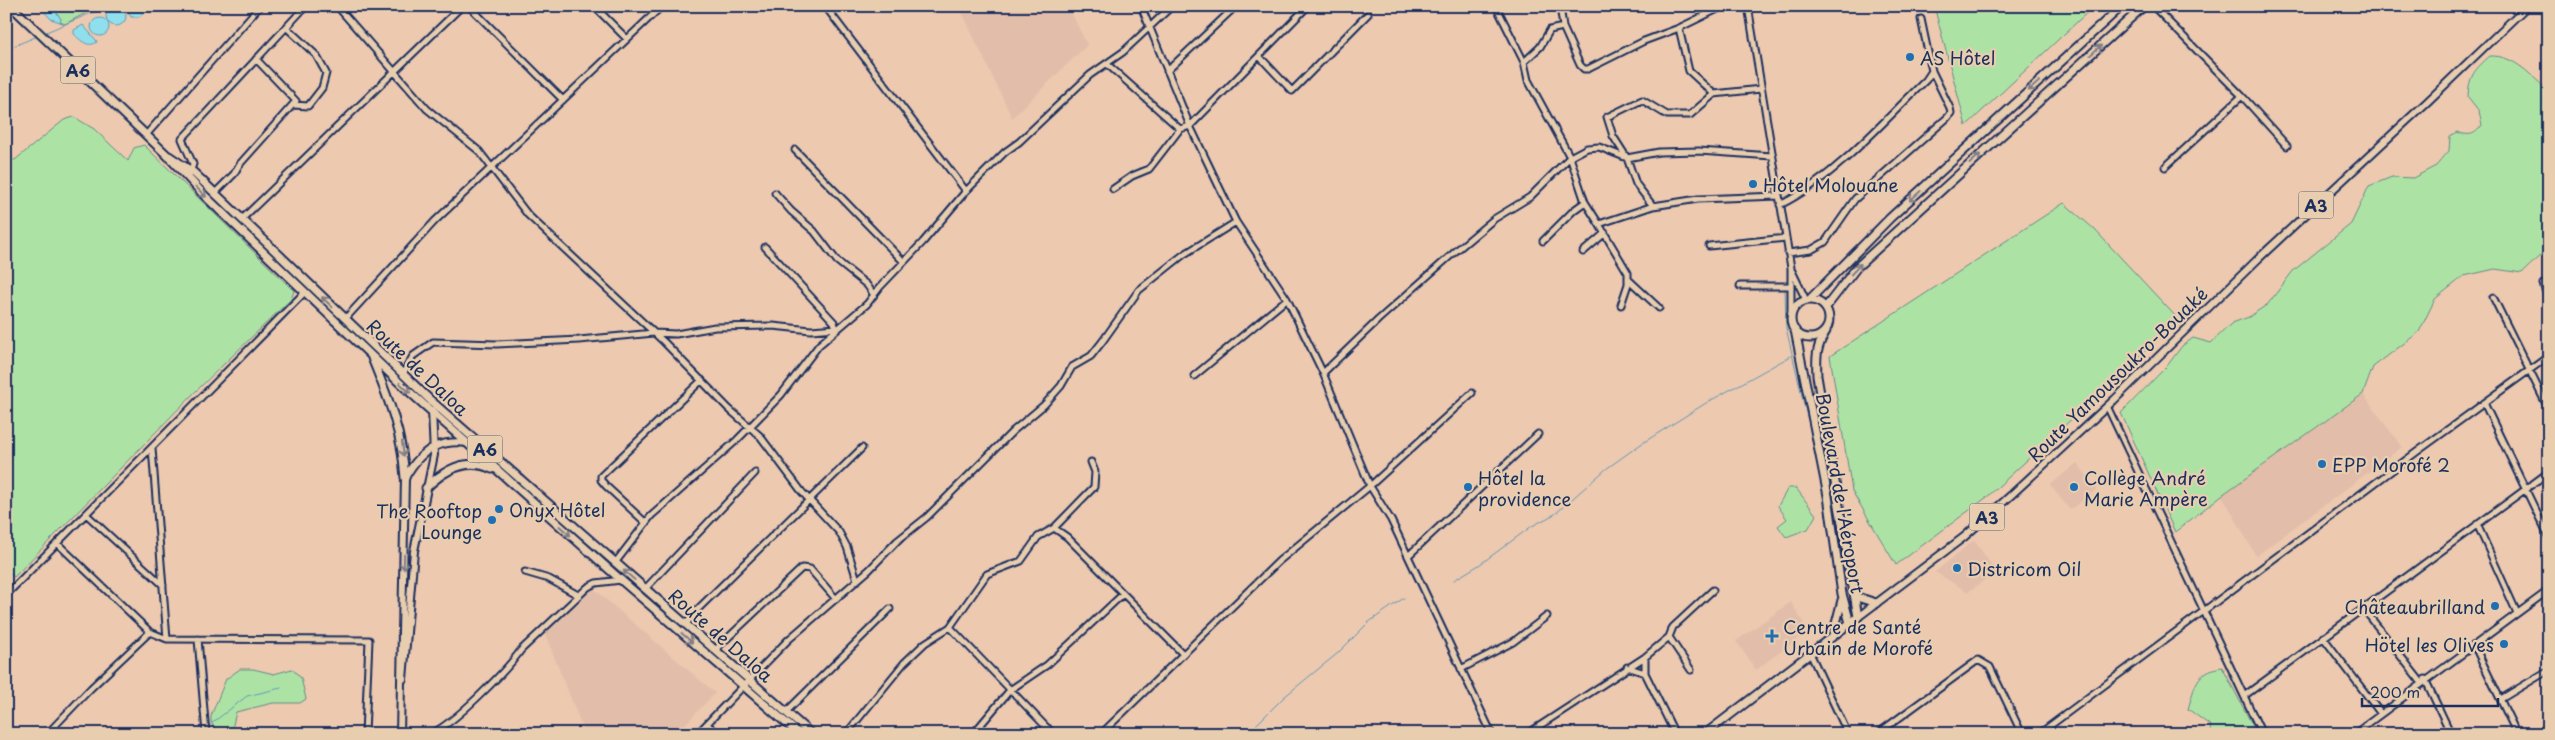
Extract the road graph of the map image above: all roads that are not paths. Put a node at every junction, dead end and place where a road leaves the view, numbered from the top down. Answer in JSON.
{"nodes":[{"id":1,"x":11,"y":6,"type":"edge"},
{"id":2,"x":260,"y":6,"type":"edge"},
{"id":3,"x":306,"y":6,"type":"edge"},
{"id":4,"x":337,"y":6,"type":"edge"},
{"id":5,"x":462,"y":6,"type":"edge"},
{"id":6,"x":469,"y":6,"type":"edge"},
{"id":7,"x":594,"y":6,"type":"edge"},
{"id":8,"x":825,"y":6,"type":"edge"},
{"id":9,"x":1141,"y":6,"type":"edge"},
{"id":10,"x":1172,"y":6,"type":"edge"},
{"id":11,"x":1236,"y":6,"type":"edge"},
{"id":12,"x":1308,"y":6,"type":"edge"},
{"id":13,"x":1496,"y":6,"type":"edge"},
{"id":14,"x":1560,"y":6,"type":"edge"},
{"id":15,"x":1724,"y":6,"type":"edge"},
{"id":16,"x":1748,"y":6,"type":"edge"},
{"id":17,"x":2122,"y":6,"type":"edge"},
{"id":18,"x":2144,"y":6,"type":"edge"},
{"id":19,"x":2152,"y":6,"type":"edge"},
{"id":20,"x":2526,"y":6,"type":"edge"},
{"id":21,"x":660,"y":7,"type":"edge"},
{"id":22,"x":1368,"y":14,"type":"dead end"},
{"id":23,"x":1921,"y":19,"type":"dead end"},
{"id":24,"x":1563,"y":27,"type":"junction"},
{"id":25,"x":286,"y":28,"type":"junction"},
{"id":26,"x":1679,"y":28,"type":"junction"},
{"id":27,"x":1150,"y":29,"type":"junction"},
{"id":28,"x":627,"y":39,"type":"junction"},
{"id":29,"x":1259,"y":56,"type":"junction"},
{"id":30,"x":256,"y":59,"type":"junction"},
{"id":31,"x":1524,"y":62,"type":"junction"},
{"id":32,"x":1107,"y":64,"type":"junction"},
{"id":33,"x":394,"y":70,"type":"junction"},
{"id":34,"x":1167,"y":71,"type":"junction"},
{"id":35,"x":1932,"y":71,"type":"junction"},
{"id":36,"x":1761,"y":89,"type":"junction"},
{"id":37,"x":1714,"y":94,"type":"junction"},
{"id":38,"x":2242,"y":96,"type":"junction"},
{"id":39,"x":563,"y":100,"type":"junction"},
{"id":40,"x":294,"y":105,"type":"junction"},
{"id":41,"x":1190,"y":126,"type":"junction"},
{"id":42,"x":1180,"y":129,"type":"junction"},
{"id":43,"x":146,"y":135,"type":"junction"},
{"id":44,"x":2286,"y":146,"type":"dead end"},
{"id":45,"x":795,"y":150,"type":"dead end"},
{"id":46,"x":168,"y":156,"type":"junction"},
{"id":47,"x":1772,"y":156,"type":"junction"},
{"id":48,"x":1570,"y":157,"type":"junction"},
{"id":49,"x":1627,"y":158,"type":"junction"},
{"id":50,"x":492,"y":167,"type":"junction"},
{"id":51,"x":2165,"y":167,"type":"dead end"},
{"id":52,"x":191,"y":170,"type":"junction"},
{"id":53,"x":1113,"y":189,"type":"dead end"},
{"id":54,"x":966,"y":191,"type":"junction"},
{"id":55,"x":214,"y":193,"type":"junction"},
{"id":56,"x":775,"y":193,"type":"dead end"},
{"id":57,"x":1778,"y":196,"type":"junction"},
{"id":58,"x":1585,"y":202,"type":"junction"},
{"id":59,"x":1780,"y":205,"type":"junction"},
{"id":60,"x":1653,"y":206,"type":"junction"},
{"id":61,"x":242,"y":220,"type":"junction"},
{"id":62,"x":1236,"y":222,"type":"junction"},
{"id":63,"x":1599,"y":224,"type":"junction"},
{"id":64,"x":1605,"y":233,"type":"junction"},
{"id":65,"x":1786,"y":238,"type":"junction"},
{"id":66,"x":1543,"y":241,"type":"dead end"},
{"id":67,"x":1709,"y":246,"type":"dead end"},
{"id":68,"x":765,"y":247,"type":"dead end"},
{"id":69,"x":1583,"y":252,"type":"dead end"},
{"id":70,"x":1788,"y":253,"type":"junction"},
{"id":71,"x":904,"y":262,"type":"junction"},
{"id":72,"x":1791,"y":268,"type":"junction"},
{"id":73,"x":1628,"y":279,"type":"junction"},
{"id":74,"x":2543,"y":284,"type":"dead end"},
{"id":75,"x":1740,"y":286,"type":"dead end"},
{"id":76,"x":1791,"y":286,"type":"junction"},
{"id":77,"x":305,"y":292,"type":"junction"},
{"id":78,"x":874,"y":295,"type":"junction"},
{"id":79,"x":2493,"y":297,"type":"dead end"},
{"id":80,"x":1287,"y":299,"type":"junction"},
{"id":81,"x":1808,"y":300,"type":"junction"},
{"id":82,"x":2549,"y":301,"type":"edge"},
{"id":83,"x":1621,"y":305,"type":"dead end"},
{"id":84,"x":1826,"y":307,"type":"junction"},
{"id":85,"x":1659,"y":308,"type":"dead end"},
{"id":86,"x":1791,"y":315,"type":"junction"},
{"id":87,"x":345,"y":319,"type":"junction"},
{"id":88,"x":836,"y":328,"type":"junction"},
{"id":89,"x":1795,"y":330,"type":"junction"},
{"id":90,"x":1826,"y":331,"type":"junction"},
{"id":91,"x":654,"y":333,"type":"junction"},
{"id":92,"x":370,"y":353,"type":"junction"},
{"id":93,"x":2549,"y":356,"type":"edge"},
{"id":94,"x":2528,"y":371,"type":"junction"},
{"id":95,"x":1323,"y":373,"type":"junction"},
{"id":96,"x":403,"y":374,"type":"junction"},
{"id":97,"x":1194,"y":376,"type":"dead end"},
{"id":98,"x":702,"y":380,"type":"junction"},
{"id":99,"x":1472,"y":393,"type":"dead end"},
{"id":100,"x":430,"y":400,"type":"junction"},
{"id":101,"x":2484,"y":403,"type":"junction"},
{"id":102,"x":2107,"y":406,"type":"junction"},
{"id":103,"x":2549,"y":410,"type":"edge"},
{"id":104,"x":433,"y":414,"type":"junction"},
{"id":105,"x":751,"y":426,"type":"junction"},
{"id":106,"x":1538,"y":434,"type":"dead end"},
{"id":107,"x":463,"y":441,"type":"junction"},
{"id":108,"x":480,"y":445,"type":"junction"},
{"id":109,"x":435,"y":446,"type":"junction"},
{"id":110,"x":152,"y":448,"type":"junction"},
{"id":111,"x":862,"y":448,"type":"dead end"},
{"id":112,"x":1091,"y":462,"type":"dead end"},
{"id":113,"x":498,"y":472,"type":"junction"},
{"id":114,"x":2549,"y":472,"type":"edge"},
{"id":115,"x":755,"y":473,"type":"dead end"},
{"id":116,"x":405,"y":478,"type":"junction"},
{"id":117,"x":1370,"y":486,"type":"junction"},
{"id":118,"x":426,"y":488,"type":"junction"},
{"id":119,"x":2525,"y":489,"type":"junction"},
{"id":120,"x":810,"y":500,"type":"junction"},
{"id":121,"x":86,"y":514,"type":"junction"},
{"id":122,"x":646,"y":523,"type":"junction"},
{"id":123,"x":2477,"y":524,"type":"junction"},
{"id":124,"x":1054,"y":528,"type":"junction"},
{"id":125,"x":2549,"y":538,"type":"edge"},
{"id":126,"x":57,"y":543,"type":"junction"},
{"id":127,"x":1408,"y":556,"type":"junction"},
{"id":128,"x":615,"y":563,"type":"junction"},
{"id":129,"x":525,"y":572,"type":"dead end"},
{"id":130,"x":621,"y":580,"type":"junction"},
{"id":131,"x":857,"y":580,"type":"junction"},
{"id":132,"x":163,"y":585,"type":"junction"},
{"id":133,"x":645,"y":589,"type":"junction"},
{"id":134,"x":1713,"y":590,"type":"dead end"},
{"id":135,"x":1852,"y":590,"type":"junction"},
{"id":136,"x":2549,"y":590,"type":"edge"},
{"id":137,"x":1123,"y":594,"type":"junction"},
{"id":138,"x":1842,"y":594,"type":"junction"},
{"id":139,"x":6,"y":595,"type":"edge"},
{"id":140,"x":578,"y":595,"type":"junction"},
{"id":141,"x":836,"y":599,"type":"junction"},
{"id":142,"x":1876,"y":604,"type":"junction"},
{"id":143,"x":2363,"y":608,"type":"junction"},
{"id":144,"x":890,"y":609,"type":"dead end"},
{"id":145,"x":2203,"y":610,"type":"junction"},
{"id":146,"x":2517,"y":614,"type":"junction"},
{"id":147,"x":1547,"y":616,"type":"dead end"},
{"id":148,"x":1858,"y":617,"type":"junction"},
{"id":149,"x":1850,"y":623,"type":"junction"},
{"id":150,"x":686,"y":624,"type":"junction"},
{"id":151,"x":950,"y":627,"type":"junction"},
{"id":152,"x":150,"y":632,"type":"junction"},
{"id":153,"x":1833,"y":636,"type":"junction"},
{"id":154,"x":1669,"y":637,"type":"junction"},
{"id":155,"x":168,"y":638,"type":"junction"},
{"id":156,"x":2323,"y":638,"type":"junction"},
{"id":157,"x":198,"y":639,"type":"junction"},
{"id":158,"x":2474,"y":645,"type":"junction"},
{"id":159,"x":715,"y":650,"type":"junction"},
{"id":160,"x":1182,"y":653,"type":"junction"},
{"id":161,"x":1810,"y":653,"type":"junction"},
{"id":162,"x":1645,"y":657,"type":"junction"},
{"id":163,"x":1627,"y":667,"type":"junction"},
{"id":164,"x":1461,"y":669,"type":"junction"},
{"id":165,"x":1691,"y":670,"type":"dead end"},
{"id":166,"x":2549,"y":670,"type":"edge"},
{"id":167,"x":1645,"y":673,"type":"junction"},
{"id":168,"x":750,"y":681,"type":"junction"},
{"id":169,"x":2423,"y":681,"type":"junction"},
{"id":170,"x":401,"y":688,"type":"junction"},
{"id":171,"x":744,"y":688,"type":"junction"},
{"id":172,"x":1010,"y":690,"type":"junction"},
{"id":173,"x":2244,"y":696,"type":"junction"},
{"id":174,"x":2501,"y":699,"type":"junction"},
{"id":175,"x":786,"y":712,"type":"junction"},
{"id":176,"x":2381,"y":714,"type":"junction"},
{"id":177,"x":707,"y":724,"type":"junction"},
{"id":178,"x":1048,"y":728,"type":"junction"},
{"id":179,"x":47,"y":734,"type":"edge"},
{"id":180,"x":206,"y":734,"type":"edge"},
{"id":181,"x":365,"y":734,"type":"edge"},
{"id":182,"x":400,"y":734,"type":"edge"},
{"id":183,"x":430,"y":734,"type":"edge"},
{"id":184,"x":697,"y":734,"type":"edge"},
{"id":185,"x":717,"y":734,"type":"edge"},
{"id":186,"x":799,"y":734,"type":"edge"},
{"id":187,"x":811,"y":734,"type":"edge"},
{"id":188,"x":846,"y":734,"type":"edge"},
{"id":189,"x":973,"y":734,"type":"edge"},
{"id":190,"x":1036,"y":734,"type":"edge"},
{"id":191,"x":1053,"y":734,"type":"edge"},
{"id":192,"x":1102,"y":734,"type":"edge"},
{"id":193,"x":1492,"y":734,"type":"edge"},
{"id":194,"x":1527,"y":734,"type":"edge"},
{"id":195,"x":1675,"y":734,"type":"edge"},
{"id":196,"x":1704,"y":734,"type":"edge"},
{"id":197,"x":1848,"y":734,"type":"edge"},
{"id":198,"x":1877,"y":734,"type":"edge"},
{"id":199,"x":2022,"y":734,"type":"edge"},
{"id":200,"x":2039,"y":734,"type":"edge"},
{"id":201,"x":2262,"y":734,"type":"edge"},
{"id":202,"x":2354,"y":734,"type":"edge"},
{"id":203,"x":2451,"y":734,"type":"edge"},
{"id":204,"x":2517,"y":734,"type":"edge"}],
"edges":[{"from":1,"to":43,"type":"highway","number":"A6"},
{"from":2,"to":43,"type":"street"},
{"from":3,"to":25,"type":"street"},
{"from":4,"to":33,"type":"street"},
{"from":5,"to":33,"type":"street"},
{"from":6,"to":39,"type":"street"},
{"from":7,"to":28,"type":"street"},
{"from":8,"to":54,"type":"street"},
{"from":9,"to":27,"type":"street"},
{"from":10,"to":27,"type":"street"},
{"from":11,"to":34,"type":"street"},
{"from":12,"to":29,"type":"street"},
{"from":13,"to":31,"type":"street"},
{"from":14,"to":24,"type":"street"},
{"from":15,"to":26,"type":"street"},
{"from":16,"to":36,"type":"street"},
{"from":17,"to":81,"type":"highway","one_way":true},
{"from":84,"to":18,"type":"highway","one_way":true},
{"from":19,"to":38,"type":"street"},
{"from":20,"to":102,"type":"main road","name":"Route Yamousoukro-Bouaké","number":"A3"},
{"from":21,"to":28,"type":"street"},
{"from":22,"to":29,"type":"street"},
{"from":23,"to":35,"type":"street"},
{"from":24,"to":26,"type":"street"},
{"from":24,"to":31,"type":"street"},
{"from":25,"to":30,"type":"street"},
{"from":25,"to":40,"type":"street"},
{"from":26,"to":37,"type":"street"},
{"from":27,"to":32,"type":"street"},
{"from":27,"to":34,"type":"street"},
{"from":28,"to":39,"type":"street"},
{"from":29,"to":41,"type":"street"},
{"from":30,"to":40,"type":"street"},
{"from":30,"to":52,"type":"street"},
{"from":31,"to":48,"type":"street"},
{"from":32,"to":42,"type":"street"},
{"from":32,"to":54,"type":"street"},
{"from":33,"to":50,"type":"street"},
{"from":33,"to":61,"type":"street"},
{"from":34,"to":41,"type":"street"},
{"from":35,"to":59,"type":"street"},
{"from":35,"to":70,"type":"street"},
{"from":36,"to":37,"type":"street"},
{"from":36,"to":47,"type":"street"},
{"from":37,"to":49,"type":"street"},
{"from":38,"to":44,"type":"street"},
{"from":38,"to":51,"type":"street"},
{"from":39,"to":50,"type":"street"},
{"from":40,"to":55,"type":"street"},
{"from":41,"to":42,"type":"street"},
{"from":41,"to":62,"type":"street"},
{"from":42,"to":53,"type":"street"},
{"from":43,"to":46,"type":"highway","number":"A6"},
{"from":45,"to":71,"type":"street"},
{"from":46,"to":52,"type":"highway","name":"Route de Daloa","number":"A6"},
{"from":46,"to":77,"type":"highway","number":"A6","one_way":true},
{"from":47,"to":49,"type":"street"},
{"from":47,"to":57,"type":"street"},
{"from":48,"to":49,"type":"street"},
{"from":48,"to":58,"type":"street"},
{"from":48,"to":95,"type":"street"},
{"from":49,"to":60,"type":"street"},
{"from":50,"to":87,"type":"street"},
{"from":50,"to":91,"type":"street"},
{"from":52,"to":55,"type":"highway","name":"Route de Daloa","number":"A6"},
{"from":54,"to":71,"type":"street"},
{"from":55,"to":61,"type":"highway","name":"Route de Daloa","number":"A6"},
{"from":56,"to":78,"type":"street"},
{"from":57,"to":59,"type":"street"},
{"from":57,"to":60,"type":"street"},
{"from":58,"to":63,"type":"street"},
{"from":58,"to":66,"type":"street"},
{"from":59,"to":65,"type":"street"},
{"from":60,"to":63,"type":"street"},
{"from":87,"to":61,"type":"highway","name":"Route de Daloa","number":"A6","one_way":true},
{"from":62,"to":80,"type":"street"},
{"from":62,"to":131,"type":"street"},
{"from":63,"to":64,"type":"street"},
{"from":64,"to":69,"type":"street"},
{"from":64,"to":73,"type":"street"},
{"from":65,"to":67,"type":"street"},
{"from":65,"to":70,"type":"street"},
{"from":68,"to":88,"type":"street"},
{"from":70,"to":72,"type":"street"},
{"from":71,"to":78,"type":"street"},
{"from":72,"to":76,"type":"street"},
{"from":72,"to":81,"type":"street"},
{"from":73,"to":83,"type":"street"},
{"from":73,"to":85,"type":"street"},
{"from":74,"to":82,"type":"street"},
{"from":75,"to":76,"type":"street"},
{"from":76,"to":86,"type":"street"},
{"from":77,"to":92,"type":"highway","number":"A6"},
{"from":77,"to":110,"type":"street"},
{"from":78,"to":88,"type":"street"},
{"from":79,"to":94,"type":"street"},
{"from":80,"to":95,"type":"street"},
{"from":80,"to":97,"type":"street"},
{"from":81,"to":84,"type":"highway"},
{"from":81,"to":86,"type":"highway"},
{"from":84,"to":90,"type":"highway"},
{"from":86,"to":89,"type":"highway"},
{"from":87,"to":96,"type":"highway","name":"Route de Daloa","number":"A6"},
{"from":88,"to":91,"type":"street"},
{"from":88,"to":105,"type":"street"},
{"from":89,"to":90,"type":"highway"},
{"from":89,"to":138,"type":"highway","name":"Boulevard de l'Aéroport"},
{"from":90,"to":135,"type":"highway","name":"Boulevard de l'Aéroport"},
{"from":91,"to":96,"type":"street"},
{"from":91,"to":98,"type":"street"},
{"from":92,"to":104,"type":"highway","name":"Route de Daloa","number":"A6","one_way":true},
{"from":92,"to":116,"type":"highway","one_way":true},
{"from":93,"to":94,"type":"street"},
{"from":94,"to":101,"type":"street"},
{"from":94,"to":103,"type":"street"},
{"from":95,"to":117,"type":"street"},
{"from":96,"to":100,"type":"highway","name":"Route de Daloa","number":"A6"},
{"from":98,"to":105,"type":"street"},
{"from":98,"to":122,"type":"street"},
{"from":99,"to":117,"type":"street"},
{"from":100,"to":104,"type":"main road"},
{"from":100,"to":108,"type":"highway","name":"Route de Daloa","number":"A6"},
{"from":101,"to":119,"type":"street"},
{"from":101,"to":145,"type":"street"},
{"from":102,"to":142,"type":"main road","name":"Route Yamousoukro-Bouaké","number":"A3"},
{"from":102,"to":145,"type":"street"},
{"from":104,"to":107,"type":"highway","name":"Route de Daloa","number":"A6"},
{"from":104,"to":109,"type":"main road"},
{"from":105,"to":120,"type":"street"},
{"from":105,"to":122,"type":"street"},
{"from":106,"to":127,"type":"street"},
{"from":107,"to":108,"type":"main road"},
{"from":107,"to":109,"type":"main road"},
{"from":107,"to":113,"type":"highway","name":"Route de Daloa","number":"A6"},
{"from":108,"to":128,"type":"highway","name":"Route de Daloa","number":"A6"},
{"from":109,"to":116,"type":"main road"},
{"from":109,"to":118,"type":"main road"},
{"from":110,"to":121,"type":"street"},
{"from":110,"to":132,"type":"street"},
{"from":111,"to":120,"type":"street"},
{"from":112,"to":124,"type":"street"},
{"from":113,"to":118,"type":"highway"},
{"from":113,"to":130,"type":"highway","name":"Route de Daloa","number":"A6","one_way":true},
{"from":114,"to":119,"type":"street"},
{"from":115,"to":133,"type":"street"},
{"from":116,"to":170,"type":"main road","one_way":true},
{"from":117,"to":127,"type":"street"},
{"from":117,"to":160,"type":"street"},
{"from":118,"to":170,"type":"main road"},
{"from":119,"to":123,"type":"street"},
{"from":119,"to":125,"type":"street"},
{"from":120,"to":131,"type":"street"},
{"from":120,"to":150,"type":"street"},
{"from":121,"to":126,"type":"street"},
{"from":121,"to":132,"type":"street"},
{"from":122,"to":128,"type":"street"},
{"from":123,"to":143,"type":"street"},
{"from":123,"to":146,"type":"street"},
{"from":124,"to":137,"type":"street"},
{"from":124,"to":151,"type":"street"},
{"from":126,"to":139,"type":"street"},
{"from":126,"to":152,"type":"street"},
{"from":127,"to":164,"type":"street"},
{"from":133,"to":128,"type":"highway","name":"Route de Daloa","number":"A6","one_way":true},
{"from":129,"to":140,"type":"street"},
{"from":130,"to":140,"type":"street"},
{"from":130,"to":171,"type":"highway","name":"Route de Daloa","number":"A6","one_way":true},
{"from":131,"to":141,"type":"street"},
{"from":132,"to":155,"type":"street"},
{"from":133,"to":150,"type":"highway","name":"Route de Daloa","number":"A6"},
{"from":134,"to":154,"type":"street"},
{"from":135,"to":142,"type":"highway"},
{"from":135,"to":148,"type":"highway","name":"Boulevard de l'Aéroport"},
{"from":136,"to":146,"type":"street"},
{"from":137,"to":160,"type":"street"},
{"from":137,"to":172,"type":"street"},
{"from":138,"to":149,"type":"highway","name":"Boulevard de l'Aéroport"},
{"from":138,"to":153,"type":"highway"},
{"from":140,"to":183,"type":"street"},
{"from":141,"to":159,"type":"street"},
{"from":141,"to":168,"type":"street"},
{"from":142,"to":148,"type":"main road","name":"Route Yamousoukro-Bouaké","number":"A3"},
{"from":143,"to":156,"type":"street"},
{"from":143,"to":169,"type":"street"},
{"from":144,"to":175,"type":"street"},
{"from":145,"to":173,"type":"street"},
{"from":145,"to":200,"type":"street"},
{"from":146,"to":158,"type":"street"},
{"from":147,"to":164,"type":"street"},
{"from":148,"to":149,"type":"highway","name":"Route Yamousoukro-Bouaké","number":"A3"},
{"from":149,"to":153,"type":"highway","name":"Route Yamousoukro-Bouaké","number":"A3"},
{"from":150,"to":159,"type":"highway","name":"Route de Daloa","number":"A6"},
{"from":151,"to":172,"type":"street"},
{"from":151,"to":188,"type":"street"},
{"from":152,"to":155,"type":"street"},
{"from":152,"to":179,"type":"street"},
{"from":153,"to":161,"type":"highway","name":"Route Yamousoukro-Bouaké","number":"A3"},
{"from":154,"to":162,"type":"street"},
{"from":154,"to":165,"type":"street"},
{"from":155,"to":157,"type":"street"},
{"from":156,"to":173,"type":"street"},
{"from":156,"to":176,"type":"street"},
{"from":157,"to":180,"type":"street"},
{"from":157,"to":181,"type":"street"},
{"from":158,"to":169,"type":"street"},
{"from":158,"to":174,"type":"street"},
{"from":159,"to":168,"type":"highway","name":"Route de Daloa","number":"A6"},
{"from":160,"to":192,"type":"street"},
{"from":161,"to":196,"type":"highway","name":"Route Yamousoukro-Bouaké","number":"A3"},
{"from":161,"to":197,"type":"street"},
{"from":162,"to":163,"type":"street"},
{"from":162,"to":167,"type":"street"},
{"from":163,"to":167,"type":"street"},
{"from":163,"to":194,"type":"street"},
{"from":164,"to":193,"type":"street"},
{"from":166,"to":174,"type":"street"},
{"from":167,"to":195,"type":"street"},
{"from":168,"to":171,"type":"street"},
{"from":168,"to":175,"type":"highway","name":"Route de Daloa","number":"A6"},
{"from":169,"to":176,"type":"street"},
{"from":169,"to":203,"type":"street"},
{"from":170,"to":182,"type":"main road"},
{"from":171,"to":177,"type":"street"},
{"from":171,"to":186,"type":"highway","name":"Route de Daloa","number":"A6"},
{"from":172,"to":178,"type":"street"},
{"from":172,"to":189,"type":"street"},
{"from":173,"to":201,"type":"street"},
{"from":174,"to":204,"type":"street"},
{"from":175,"to":187,"type":"highway","name":"Route de Daloa","number":"A6"},
{"from":176,"to":202,"type":"street"},
{"from":177,"to":184,"type":"street"},
{"from":177,"to":185,"type":"street"},
{"from":178,"to":190,"type":"street"},
{"from":178,"to":191,"type":"street"},
{"from":198,"to":199,"type":"street"}]}
